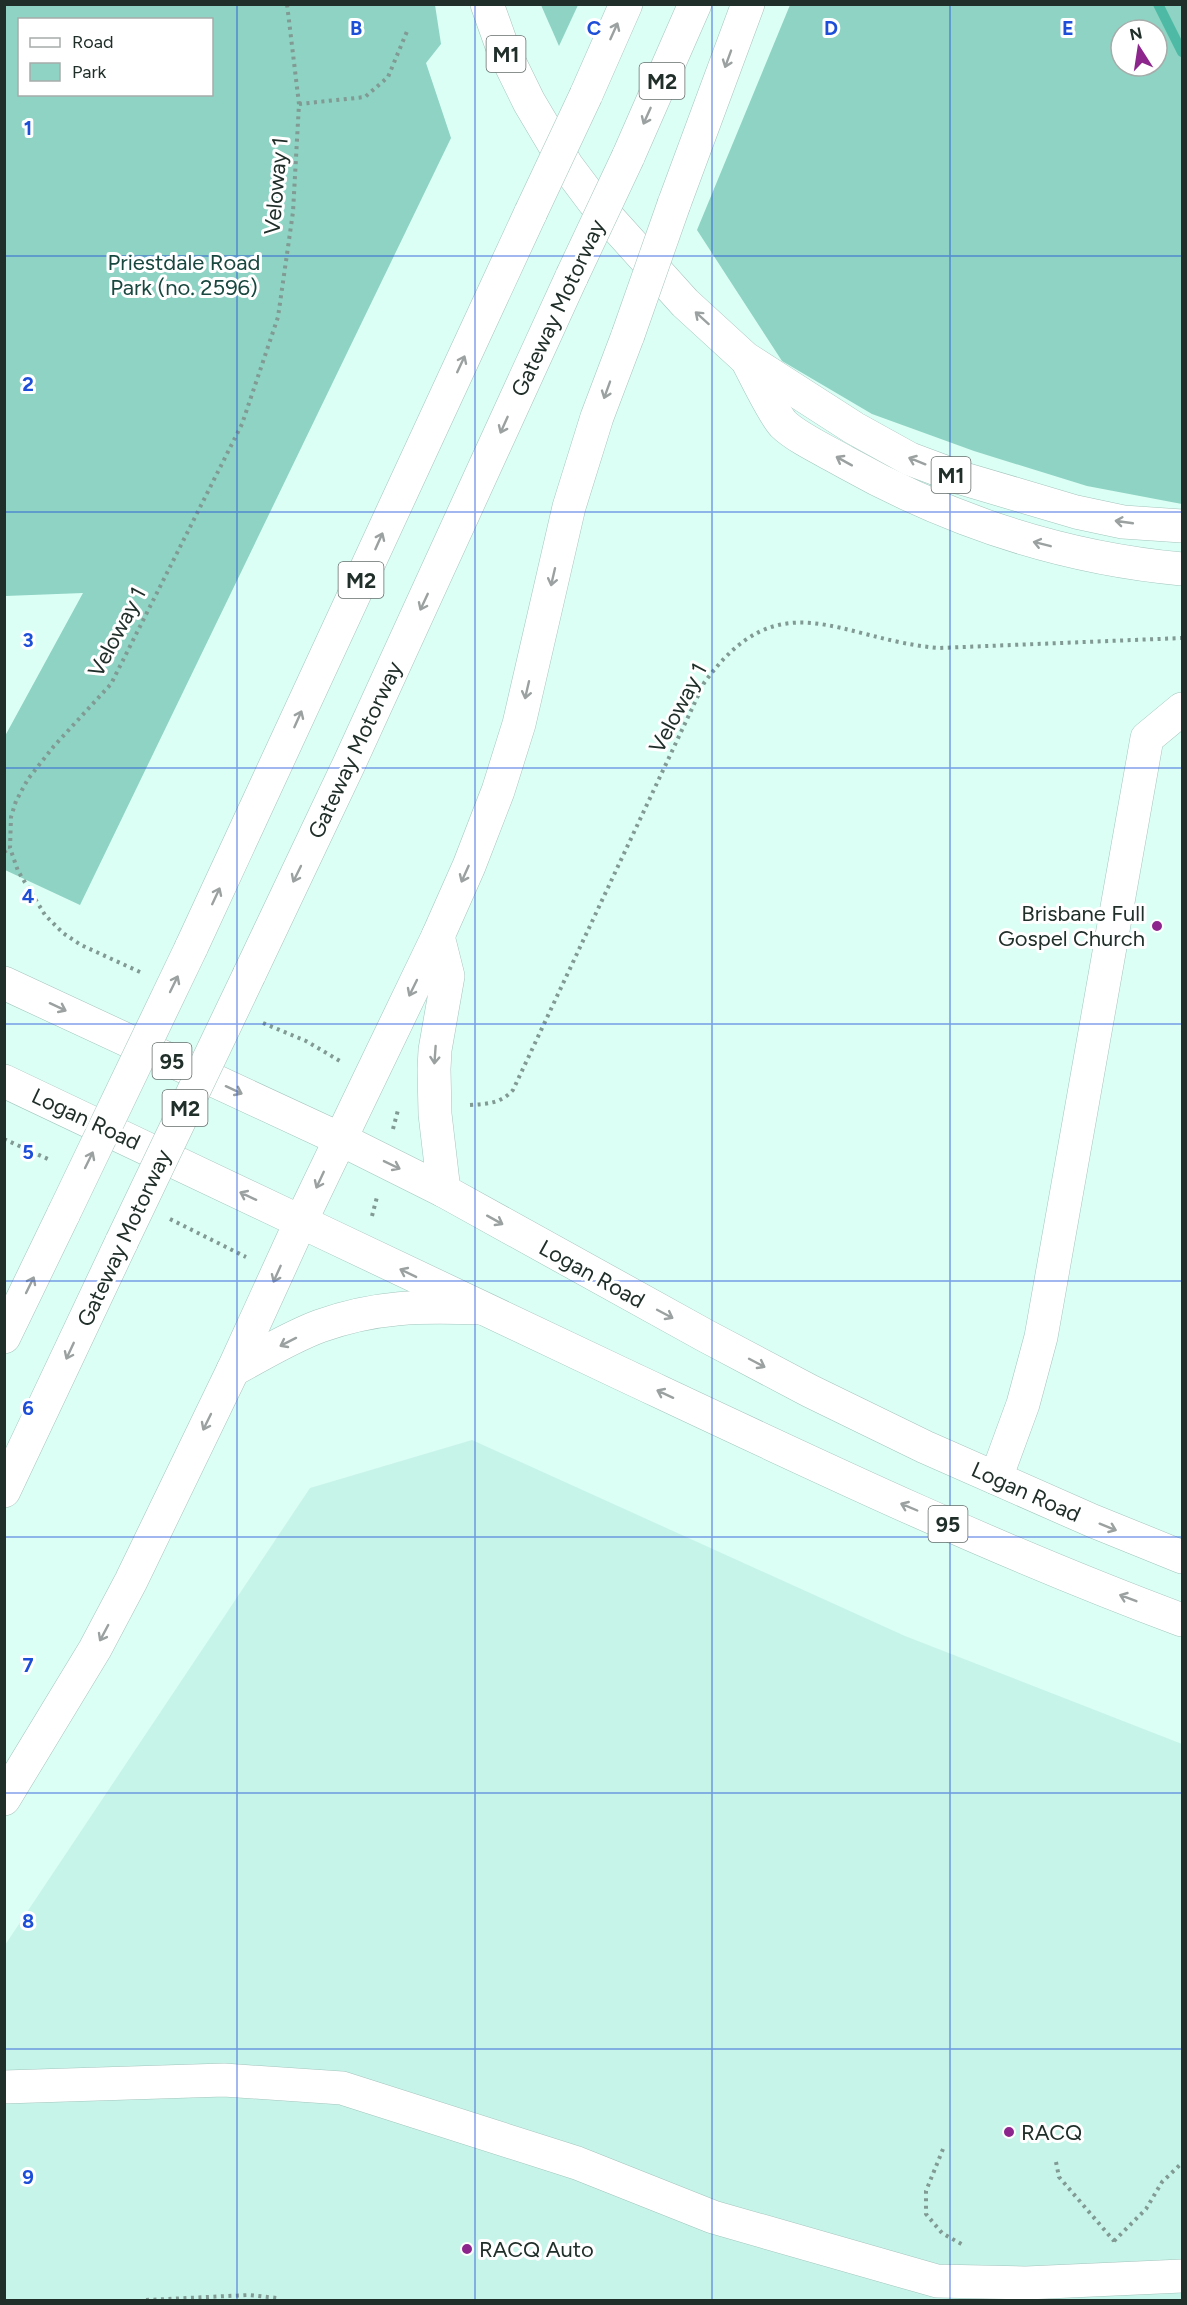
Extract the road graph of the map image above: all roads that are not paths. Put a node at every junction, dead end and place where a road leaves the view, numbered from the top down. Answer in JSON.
{"nodes":[{"id":1,"x":487,"y":4,"type":"edge"},
{"id":2,"x":626,"y":4,"type":"edge"},
{"id":3,"x":696,"y":4,"type":"edge"},
{"id":4,"x":748,"y":4,"type":"edge"},
{"id":5,"x":745,"y":358,"type":"junction"},
{"id":6,"x":1182,"y":526,"type":"edge"},
{"id":7,"x":1182,"y":569,"type":"edge"},
{"id":8,"x":1182,"y":709,"type":"edge"},
{"id":9,"x":438,"y":936,"type":"junction"},
{"id":10,"x":4,"y":983,"type":"edge"},
{"id":11,"x":4,"y":1081,"type":"edge"},
{"id":12,"x":340,"y":1139,"type":"junction"},
{"id":13,"x":444,"y":1191,"type":"junction"},
{"id":14,"x":301,"y":1221,"type":"junction"},
{"id":15,"x":479,"y":1308,"type":"junction"},
{"id":16,"x":4,"y":1337,"type":"edge"},
{"id":17,"x":233,"y":1370,"type":"junction"},
{"id":18,"x":996,"y":1479,"type":"junction"},
{"id":19,"x":4,"y":1491,"type":"edge"},
{"id":20,"x":1182,"y":1557,"type":"edge"},
{"id":21,"x":1182,"y":1620,"type":"edge"},
{"id":22,"x":4,"y":1799,"type":"edge"},
{"id":23,"x":4,"y":2087,"type":"edge"},
{"id":24,"x":1182,"y":2276,"type":"edge"}],
"edges":[{"from":5,"to":1,"type":"main road","number":"M1","one_way":true},
{"from":16,"to":2,"type":"main road","number":"M2","one_way":true,"bridge":true},
{"from":3,"to":19,"type":"main road","name":"Gateway Motorway","number":"M2","one_way":true,"bridge":true},
{"from":4,"to":9,"type":"main road","one_way":true,"bridge":true},
{"from":6,"to":5,"type":"main road","number":"M1","one_way":true},
{"from":7,"to":5,"type":"main road","one_way":true},
{"from":8,"to":18,"type":"main road"},
{"from":9,"to":12,"type":"main road","one_way":true},
{"from":9,"to":13,"type":"main road","one_way":true},
{"from":10,"to":12,"type":"main road","name":"Logan Road","number":"95","one_way":true},
{"from":14,"to":11,"type":"main road","name":"Logan Road","number":"95","one_way":true},
{"from":12,"to":13,"type":"main road","name":"Logan Road","number":"95","one_way":true},
{"from":12,"to":14,"type":"main road","one_way":true},
{"from":13,"to":18,"type":"main road","name":"Logan Road","number":"95","one_way":true},
{"from":15,"to":14,"type":"main road","name":"Logan Road","number":"95","one_way":true},
{"from":14,"to":17,"type":"main road","one_way":true},
{"from":15,"to":17,"type":"main road","one_way":true},
{"from":21,"to":15,"type":"main road","name":"Logan Road","number":"95","one_way":true},
{"from":17,"to":22,"type":"main road","one_way":true},
{"from":18,"to":20,"type":"main road","name":"Logan Road","number":"95","one_way":true},
{"from":23,"to":24,"type":"main road"}]}
